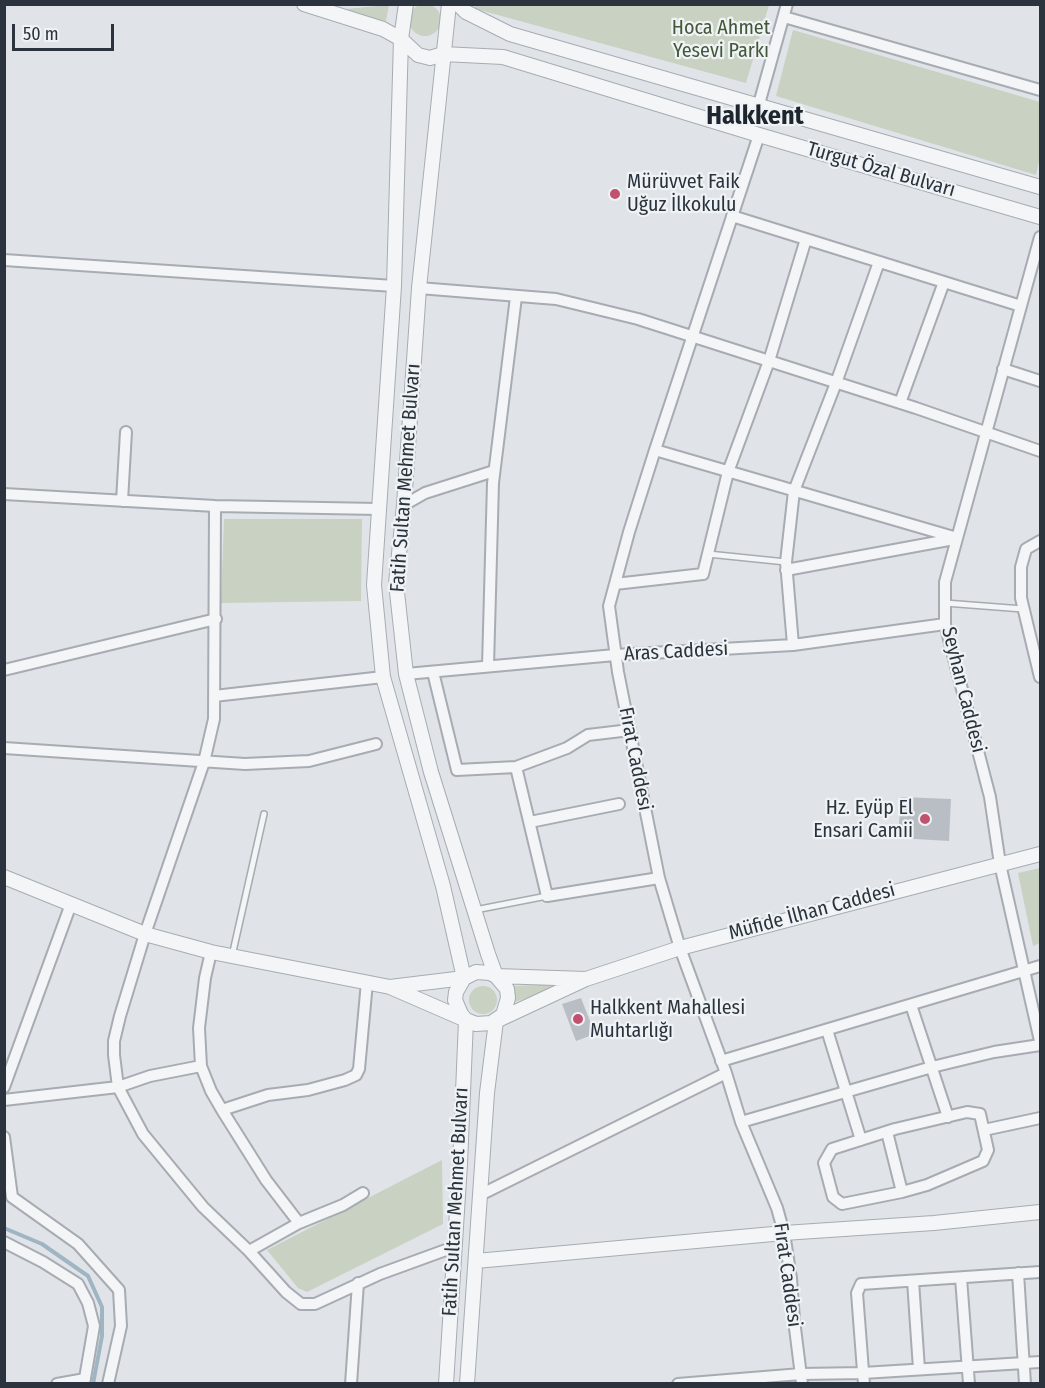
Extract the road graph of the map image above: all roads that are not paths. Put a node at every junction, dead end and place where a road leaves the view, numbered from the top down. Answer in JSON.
{"nodes":[{"id":1,"x":304,"y":4,"type":"edge"},
{"id":2,"x":406,"y":4,"type":"edge"},
{"id":3,"x":449,"y":4,"type":"edge"},
{"id":4,"x":458,"y":4,"type":"edge"},
{"id":5,"x":787,"y":4,"type":"edge"},
{"id":6,"x":784,"y":17,"type":"junction"},
{"id":7,"x":401,"y":39,"type":"junction"},
{"id":8,"x":443,"y":54,"type":"junction"},
{"id":9,"x":1041,"y":90,"type":"edge"},
{"id":10,"x":759,"y":104,"type":"junction"},
{"id":11,"x":759,"y":135,"type":"junction"},
{"id":12,"x":1041,"y":187,"type":"edge"},
{"id":13,"x":732,"y":216,"type":"junction"},
{"id":14,"x":1041,"y":217,"type":"edge"},
{"id":15,"x":1041,"y":237,"type":"edge"},
{"id":16,"x":806,"y":239,"type":"junction"},
{"id":17,"x":4,"y":260,"type":"edge"},
{"id":18,"x":879,"y":262,"type":"junction"},
{"id":19,"x":944,"y":282,"type":"junction"},
{"id":20,"x":394,"y":286,"type":"junction"},
{"id":21,"x":419,"y":288,"type":"junction"},
{"id":22,"x":516,"y":297,"type":"junction"},
{"id":23,"x":1021,"y":306,"type":"junction"},
{"id":24,"x":691,"y":336,"type":"junction"},
{"id":25,"x":769,"y":361,"type":"junction"},
{"id":26,"x":1004,"y":369,"type":"junction"},
{"id":27,"x":1041,"y":381,"type":"edge"},
{"id":28,"x":836,"y":383,"type":"junction"},
{"id":29,"x":900,"y":403,"type":"junction"},
{"id":30,"x":126,"y":432,"type":"dead end"},
{"id":31,"x":986,"y":432,"type":"junction"},
{"id":32,"x":655,"y":450,"type":"junction"},
{"id":33,"x":1041,"y":451,"type":"edge"},
{"id":34,"x":494,"y":471,"type":"junction"},
{"id":35,"x":728,"y":472,"type":"junction"},
{"id":36,"x":794,"y":491,"type":"junction"},
{"id":37,"x":4,"y":494,"type":"edge"},
{"id":38,"x":122,"y":501,"type":"junction"},
{"id":39,"x":215,"y":506,"type":"junction"},
{"id":40,"x":404,"y":506,"type":"junction"},
{"id":41,"x":378,"y":509,"type":"junction"},
{"id":42,"x":957,"y":538,"type":"junction"},
{"id":43,"x":1041,"y":541,"type":"edge"},
{"id":44,"x":708,"y":554,"type":"junction"},
{"id":45,"x":786,"y":566,"type":"junction"},
{"id":46,"x":615,"y":584,"type":"junction"},
{"id":47,"x":945,"y":603,"type":"junction"},
{"id":48,"x":1023,"y":609,"type":"junction"},
{"id":49,"x":216,"y":619,"type":"junction"},
{"id":50,"x":945,"y":624,"type":"junction"},
{"id":51,"x":793,"y":645,"type":"junction"},
{"id":52,"x":615,"y":655,"type":"junction"},
{"id":53,"x":488,"y":666,"type":"junction"},
{"id":54,"x":4,"y":670,"type":"edge"},
{"id":55,"x":433,"y":672,"type":"junction"},
{"id":56,"x":406,"y":674,"type":"junction"},
{"id":57,"x":383,"y":677,"type":"junction"},
{"id":58,"x":1041,"y":677,"type":"edge"},
{"id":59,"x":214,"y":696,"type":"junction"},
{"id":60,"x":630,"y":730,"type":"junction"},
{"id":61,"x":376,"y":744,"type":"dead end"},
{"id":62,"x":4,"y":748,"type":"edge"},
{"id":63,"x":204,"y":762,"type":"junction"},
{"id":64,"x":516,"y":767,"type":"junction"},
{"id":65,"x":619,"y":804,"type":"dead end"},
{"id":66,"x":264,"y":814,"type":"dead end"},
{"id":67,"x":530,"y":822,"type":"junction"},
{"id":68,"x":1041,"y":854,"type":"edge"},
{"id":69,"x":1000,"y":864,"type":"junction"},
{"id":70,"x":4,"y":877,"type":"edge"},
{"id":71,"x":659,"y":878,"type":"junction"},
{"id":72,"x":547,"y":896,"type":"junction"},
{"id":73,"x":71,"y":904,"type":"junction"},
{"id":74,"x":475,"y":910,"type":"junction"},
{"id":75,"x":145,"y":934,"type":"junction"},
{"id":76,"x":680,"y":948,"type":"junction"},
{"id":77,"x":212,"y":952,"type":"junction"},
{"id":78,"x":232,"y":956,"type":"junction"},
{"id":79,"x":1041,"y":966,"type":"edge"},
{"id":80,"x":1024,"y":972,"type":"junction"},
{"id":81,"x":496,"y":976,"type":"junction"},
{"id":82,"x":464,"y":978,"type":"junction"},
{"id":83,"x":586,"y":980,"type":"junction"},
{"id":84,"x":367,"y":982,"type":"junction"},
{"id":85,"x":390,"y":987,"type":"junction"},
{"id":86,"x":911,"y":1005,"type":"junction"},
{"id":87,"x":466,"y":1020,"type":"junction"},
{"id":88,"x":496,"y":1021,"type":"junction"},
{"id":89,"x":1039,"y":1028,"type":"edge"},
{"id":90,"x":827,"y":1030,"type":"junction"},
{"id":91,"x":1041,"y":1043,"type":"edge"},
{"id":92,"x":721,"y":1061,"type":"junction"},
{"id":93,"x":201,"y":1066,"type":"junction"},
{"id":94,"x":932,"y":1067,"type":"junction"},
{"id":95,"x":726,"y":1073,"type":"junction"},
{"id":96,"x":118,"y":1087,"type":"junction"},
{"id":97,"x":4,"y":1088,"type":"edge"},
{"id":98,"x":847,"y":1090,"type":"junction"},
{"id":99,"x":4,"y":1100,"type":"edge"},
{"id":100,"x":222,"y":1110,"type":"junction"},
{"id":101,"x":948,"y":1117,"type":"junction"},
{"id":102,"x":1041,"y":1118,"type":"edge"},
{"id":103,"x":741,"y":1122,"type":"junction"},
{"id":104,"x":984,"y":1130,"type":"junction"},
{"id":105,"x":887,"y":1132,"type":"junction"},
{"id":106,"x":4,"y":1137,"type":"edge"},
{"id":107,"x":861,"y":1140,"type":"junction"},
{"id":108,"x":902,"y":1192,"type":"junction"},
{"id":109,"x":363,"y":1193,"type":"dead end"},
{"id":110,"x":480,"y":1195,"type":"junction"},
{"id":111,"x":1041,"y":1212,"type":"edge"},
{"id":112,"x":299,"y":1223,"type":"junction"},
{"id":113,"x":784,"y":1233,"type":"junction"},
{"id":114,"x":4,"y":1242,"type":"edge"},
{"id":115,"x":454,"y":1247,"type":"junction"},
{"id":116,"x":249,"y":1251,"type":"junction"},
{"id":117,"x":476,"y":1261,"type":"junction"},
{"id":118,"x":1041,"y":1272,"type":"edge"},
{"id":119,"x":1018,"y":1274,"type":"junction"},
{"id":120,"x":961,"y":1278,"type":"junction"},
{"id":121,"x":913,"y":1281,"type":"junction"},
{"id":122,"x":358,"y":1283,"type":"junction"},
{"id":123,"x":1023,"y":1362,"type":"junction"},
{"id":124,"x":1041,"y":1362,"type":"edge"},
{"id":125,"x":968,"y":1366,"type":"junction"},
{"id":126,"x":919,"y":1369,"type":"junction"},
{"id":127,"x":863,"y":1378,"type":"edge"},
{"id":128,"x":801,"y":1379,"type":"edge"},
{"id":129,"x":84,"y":1381,"type":"edge"},
{"id":130,"x":57,"y":1383,"type":"edge"},
{"id":131,"x":108,"y":1383,"type":"edge"},
{"id":132,"x":351,"y":1383,"type":"edge"},
{"id":133,"x":446,"y":1383,"type":"edge"},
{"id":134,"x":467,"y":1383,"type":"edge"},
{"id":135,"x":678,"y":1383,"type":"edge"},
{"id":136,"x":969,"y":1383,"type":"edge"},
{"id":137,"x":1025,"y":1383,"type":"edge"}],
"edges":[{"from":1,"to":7,"type":"street","name":"Turgut Özal Bulvarı"},
{"from":2,"to":7,"type":"street","name":"Fatih Sultan Mehmet Bulvarı"},
{"from":3,"to":8,"type":"street","name":"Fatih Sultan Mehmet Bulvarı"},
{"from":4,"to":10,"type":"street","name":"Turgut Özal Bulvarı"},
{"from":5,"to":6,"type":"street"},
{"from":6,"to":9,"type":"street"},
{"from":6,"to":10,"type":"street"},
{"from":7,"to":8,"type":"street","name":"Turgut Özal Bulvarı"},
{"from":7,"to":20,"type":"street","name":"Fatih Sultan Mehmet Bulvarı"},
{"from":8,"to":11,"type":"street","name":"Turgut Özal Bulvarı"},
{"from":8,"to":21,"type":"street","name":"Fatih Sultan Mehmet Bulvarı"},
{"from":10,"to":12,"type":"street","name":"Turgut Özal Bulvarı"},
{"from":11,"to":13,"type":"street","name":"Fırat Caddesi"},
{"from":11,"to":14,"type":"street","name":"Turgut Özal Bulvarı"},
{"from":13,"to":16,"type":"street"},
{"from":13,"to":24,"type":"street","name":"Fırat Caddesi"},
{"from":15,"to":23,"type":"street","name":"Seyhan Caddesi"},
{"from":16,"to":18,"type":"street"},
{"from":16,"to":25,"type":"street"},
{"from":17,"to":20,"type":"street"},
{"from":18,"to":19,"type":"street"},
{"from":18,"to":28,"type":"street"},
{"from":19,"to":23,"type":"street"},
{"from":19,"to":29,"type":"street"},
{"from":20,"to":41,"type":"street","name":"Fatih Sultan Mehmet Bulvarı"},
{"from":21,"to":22,"type":"street"},
{"from":21,"to":40,"type":"street","name":"Fatih Sultan Mehmet Bulvarı"},
{"from":22,"to":24,"type":"street"},
{"from":22,"to":34,"type":"street"},
{"from":23,"to":26,"type":"street","name":"Seyhan Caddesi"},
{"from":24,"to":25,"type":"street"},
{"from":24,"to":32,"type":"street","name":"Fırat Caddesi"},
{"from":25,"to":28,"type":"street"},
{"from":25,"to":35,"type":"street"},
{"from":26,"to":27,"type":"street"},
{"from":26,"to":31,"type":"street","name":"Seyhan Caddesi"},
{"from":28,"to":29,"type":"street"},
{"from":28,"to":36,"type":"street"},
{"from":29,"to":31,"type":"street"},
{"from":30,"to":38,"type":"street"},
{"from":31,"to":33,"type":"street"},
{"from":31,"to":42,"type":"street","name":"Seyhan Caddesi"},
{"from":32,"to":35,"type":"street"},
{"from":32,"to":46,"type":"street","name":"Fırat Caddesi"},
{"from":34,"to":40,"type":"street"},
{"from":34,"to":53,"type":"street"},
{"from":35,"to":36,"type":"street"},
{"from":35,"to":44,"type":"street"},
{"from":36,"to":42,"type":"street"},
{"from":36,"to":45,"type":"street"},
{"from":37,"to":38,"type":"street"},
{"from":38,"to":39,"type":"street"},
{"from":39,"to":41,"type":"street"},
{"from":39,"to":49,"type":"street"},
{"from":40,"to":56,"type":"street","name":"Fatih Sultan Mehmet Bulvarı"},
{"from":41,"to":57,"type":"street","name":"Fatih Sultan Mehmet Bulvarı"},
{"from":42,"to":45,"type":"street"},
{"from":42,"to":47,"type":"street","name":"Seyhan Caddesi"},
{"from":43,"to":48,"type":"street"},
{"from":44,"to":45,"type":"lane"},
{"from":44,"to":46,"type":"street"},
{"from":45,"to":51,"type":"street"},
{"from":46,"to":52,"type":"street","name":"Fırat Caddesi"},
{"from":47,"to":48,"type":"lane"},
{"from":47,"to":50,"type":"street","name":"Seyhan Caddesi"},
{"from":48,"to":58,"type":"street"},
{"from":49,"to":54,"type":"street"},
{"from":49,"to":59,"type":"street"},
{"from":50,"to":51,"type":"street","name":"Aras Caddesi"},
{"from":50,"to":69,"type":"street","name":"Seyhan Caddesi"},
{"from":51,"to":52,"type":"street","name":"Aras Caddesi"},
{"from":52,"to":53,"type":"street","name":"Aras Caddesi"},
{"from":52,"to":60,"type":"street","name":"Fırat Caddesi"},
{"from":53,"to":55,"type":"street","name":"Aras Caddesi"},
{"from":55,"to":56,"type":"street","name":"Aras Caddesi"},
{"from":55,"to":64,"type":"street"},
{"from":56,"to":74,"type":"street","name":"Fatih Sultan Mehmet Bulvarı"},
{"from":57,"to":59,"type":"street"},
{"from":57,"to":82,"type":"street","name":"Fatih Sultan Mehmet Bulvarı"},
{"from":59,"to":63,"type":"street"},
{"from":60,"to":64,"type":"street"},
{"from":60,"to":71,"type":"street","name":"Fırat Caddesi"},
{"from":61,"to":63,"type":"street"},
{"from":62,"to":63,"type":"street"},
{"from":63,"to":75,"type":"street"},
{"from":64,"to":67,"type":"street"},
{"from":65,"to":67,"type":"street"},
{"from":66,"to":78,"type":"lane"},
{"from":67,"to":72,"type":"street"},
{"from":68,"to":69,"type":"street","name":"Müfide İlhan Caddesi"},
{"from":69,"to":76,"type":"street","name":"Müfide İlhan Caddesi"},
{"from":69,"to":80,"type":"street","name":"Seyhan Caddesi"},
{"from":70,"to":73,"type":"street"},
{"from":71,"to":72,"type":"street"},
{"from":71,"to":76,"type":"street","name":"Fırat Caddesi"},
{"from":72,"to":74,"type":"lane"},
{"from":73,"to":75,"type":"street"},
{"from":73,"to":97,"type":"street"},
{"from":74,"to":81,"type":"street","name":"Fatih Sultan Mehmet Bulvarı"},
{"from":75,"to":77,"type":"street"},
{"from":75,"to":96,"type":"street"},
{"from":76,"to":83,"type":"street","name":"Müfide İlhan Caddesi"},
{"from":76,"to":92,"type":"street","name":"Fırat Caddesi"},
{"from":77,"to":78,"type":"street"},
{"from":77,"to":93,"type":"street"},
{"from":78,"to":84,"type":"street"},
{"from":79,"to":80,"type":"street"},
{"from":80,"to":86,"type":"street"},
{"from":80,"to":89,"type":"street","name":"Seyhan Caddesi"},
{"from":81,"to":82,"type":"street"},
{"from":81,"to":83,"type":"street"},
{"from":81,"to":88,"type":"street"},
{"from":82,"to":85,"type":"street"},
{"from":82,"to":87,"type":"street"},
{"from":83,"to":88,"type":"street","name":"Müfide İlhan Caddesi"},
{"from":84,"to":85,"type":"street"},
{"from":84,"to":100,"type":"street"},
{"from":85,"to":87,"type":"street"},
{"from":86,"to":90,"type":"street"},
{"from":86,"to":94,"type":"street"},
{"from":87,"to":88,"type":"street"},
{"from":87,"to":115,"type":"street","name":"Fatih Sultan Mehmet Bulvarı"},
{"from":88,"to":110,"type":"street","name":"Fatih Sultan Mehmet Bulvarı"},
{"from":89,"to":91,"type":"street","name":"Seyhan Caddesi"},
{"from":90,"to":92,"type":"street"},
{"from":90,"to":98,"type":"street"},
{"from":91,"to":94,"type":"street"},
{"from":92,"to":95,"type":"street","name":"Fırat Caddesi"},
{"from":93,"to":96,"type":"street"},
{"from":93,"to":100,"type":"street"},
{"from":94,"to":98,"type":"street"},
{"from":94,"to":101,"type":"street"},
{"from":95,"to":103,"type":"street","name":"Fırat Caddesi"},
{"from":95,"to":110,"type":"street"},
{"from":96,"to":99,"type":"street"},
{"from":96,"to":116,"type":"street"},
{"from":98,"to":103,"type":"street"},
{"from":98,"to":107,"type":"street"},
{"from":100,"to":112,"type":"street"},
{"from":101,"to":104,"type":"street"},
{"from":101,"to":105,"type":"street"},
{"from":102,"to":104,"type":"street"},
{"from":103,"to":113,"type":"street","name":"Fırat Caddesi"},
{"from":104,"to":108,"type":"street"},
{"from":105,"to":107,"type":"street"},
{"from":105,"to":108,"type":"street"},
{"from":106,"to":131,"type":"street"},
{"from":107,"to":108,"type":"street"},
{"from":109,"to":112,"type":"street"},
{"from":110,"to":117,"type":"street","name":"Fatih Sultan Mehmet Bulvarı"},
{"from":111,"to":113,"type":"street"},
{"from":112,"to":116,"type":"street"},
{"from":113,"to":117,"type":"street"},
{"from":113,"to":128,"type":"street","name":"Fırat Caddesi"},
{"from":114,"to":129,"type":"street"},
{"from":115,"to":122,"type":"street"},
{"from":115,"to":133,"type":"street","name":"Fatih Sultan Mehmet Bulvarı"},
{"from":116,"to":122,"type":"street"},
{"from":117,"to":134,"type":"street","name":"Fatih Sultan Mehmet Bulvarı"},
{"from":118,"to":119,"type":"street"},
{"from":119,"to":120,"type":"street"},
{"from":119,"to":123,"type":"street"},
{"from":120,"to":121,"type":"street"},
{"from":120,"to":125,"type":"street"},
{"from":121,"to":126,"type":"street"},
{"from":121,"to":127,"type":"street"},
{"from":122,"to":132,"type":"street"},
{"from":123,"to":124,"type":"street"},
{"from":123,"to":125,"type":"street"},
{"from":123,"to":137,"type":"street"},
{"from":125,"to":126,"type":"street"},
{"from":125,"to":136,"type":"street"},
{"from":126,"to":127,"type":"street"},
{"from":127,"to":128,"type":"street"},
{"from":128,"to":135,"type":"street"},
{"from":129,"to":130,"type":"street"}]}
